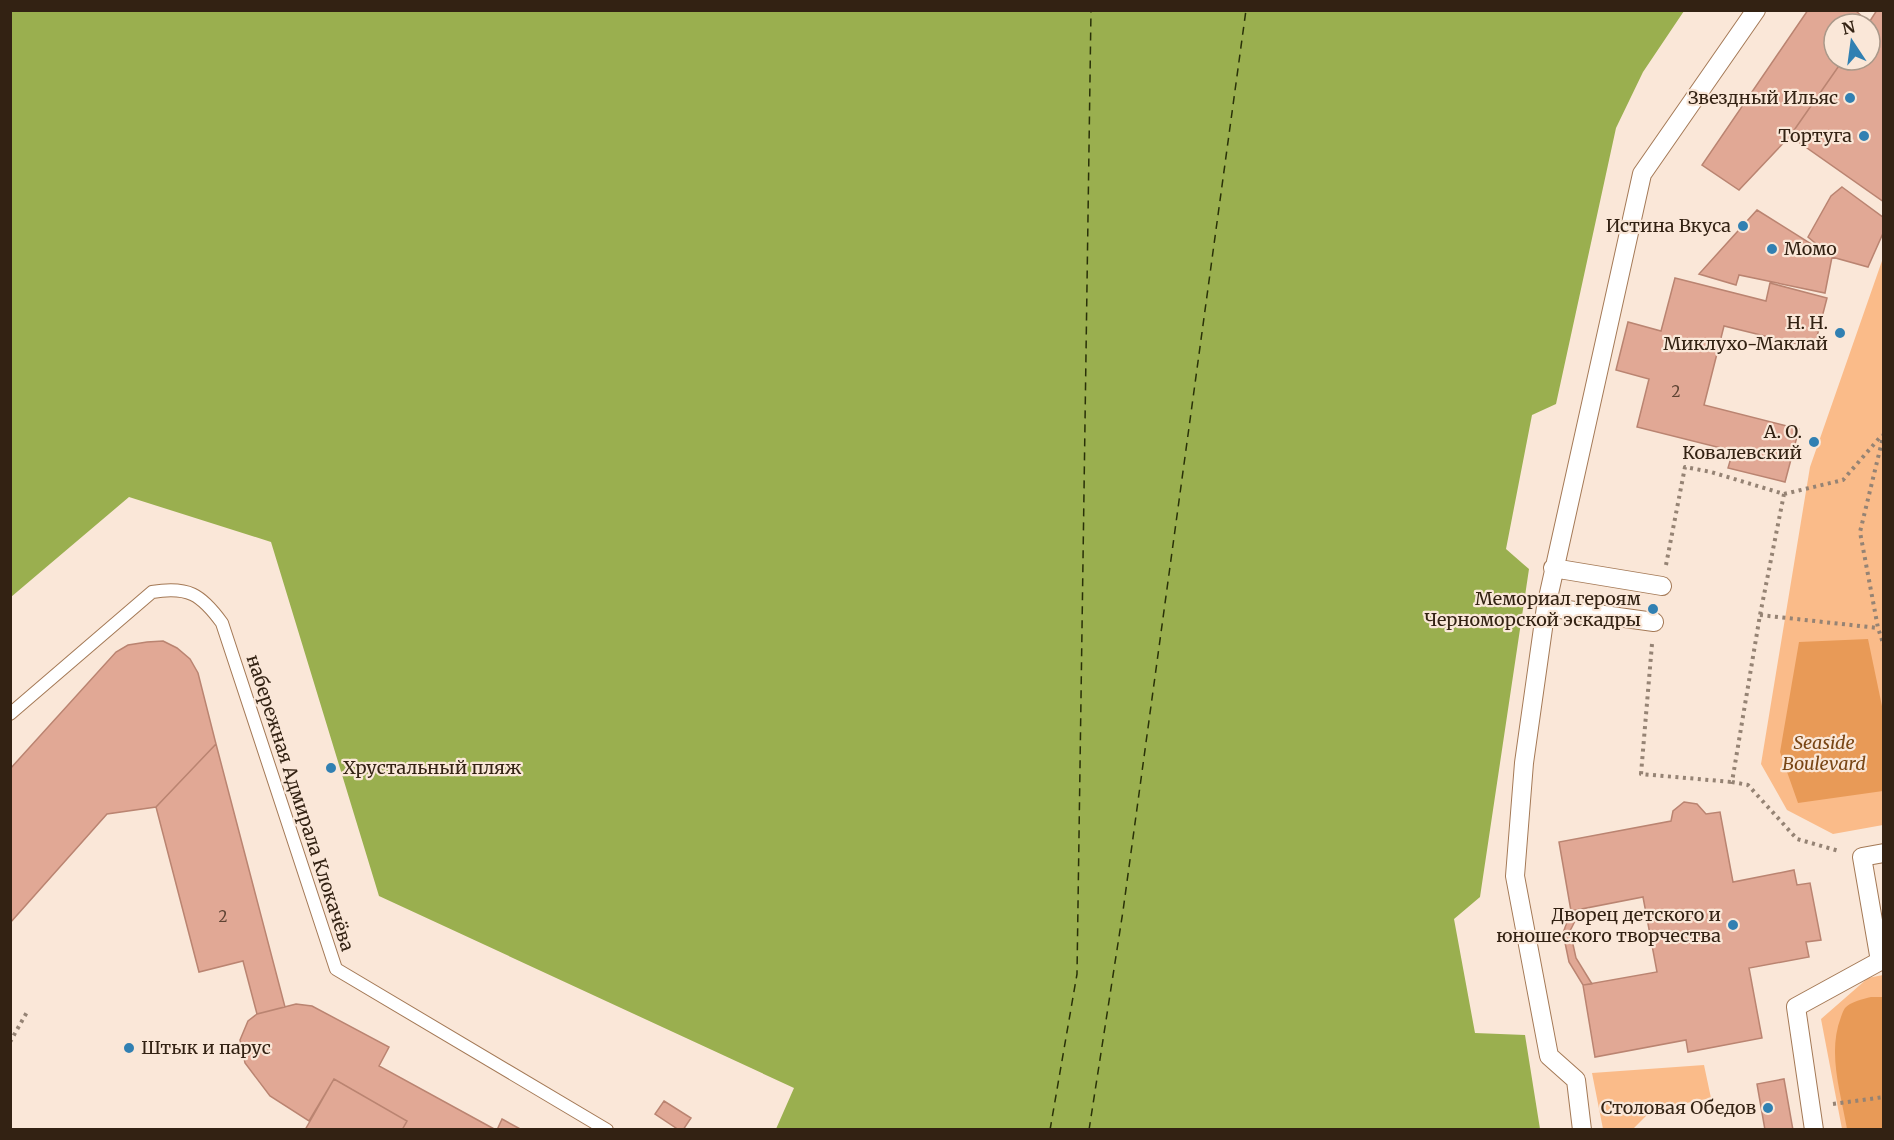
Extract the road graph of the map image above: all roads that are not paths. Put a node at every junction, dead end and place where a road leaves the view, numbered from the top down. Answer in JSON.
{"nodes":[{"id":1,"x":1756,"y":10,"type":"edge"},
{"id":2,"x":1553,"y":568,"type":"junction"},
{"id":3,"x":1662,"y":586,"type":"road end"},
{"id":4,"x":1546,"y":607,"type":"junction"},
{"id":5,"x":1654,"y":622,"type":"road end"},
{"id":6,"x":10,"y":714,"type":"edge"},
{"id":7,"x":1884,"y":853,"type":"edge"},
{"id":8,"x":1882,"y":961,"type":"edge"},
{"id":9,"x":607,"y":1130,"type":"edge"},
{"id":10,"x":1582,"y":1130,"type":"edge"},
{"id":11,"x":1814,"y":1130,"type":"edge"}],
"edges":[{"from":1,"to":2,"type":"street"},
{"from":2,"to":3,"type":"street"},
{"from":2,"to":4,"type":"street"},
{"from":4,"to":5,"type":"street"},
{"from":4,"to":10,"type":"street"},
{"from":6,"to":9,"type":"lane","name":"набережная Адмирала Клокачёва"},
{"from":7,"to":8,"type":"street"},
{"from":8,"to":11,"type":"street"}]}
